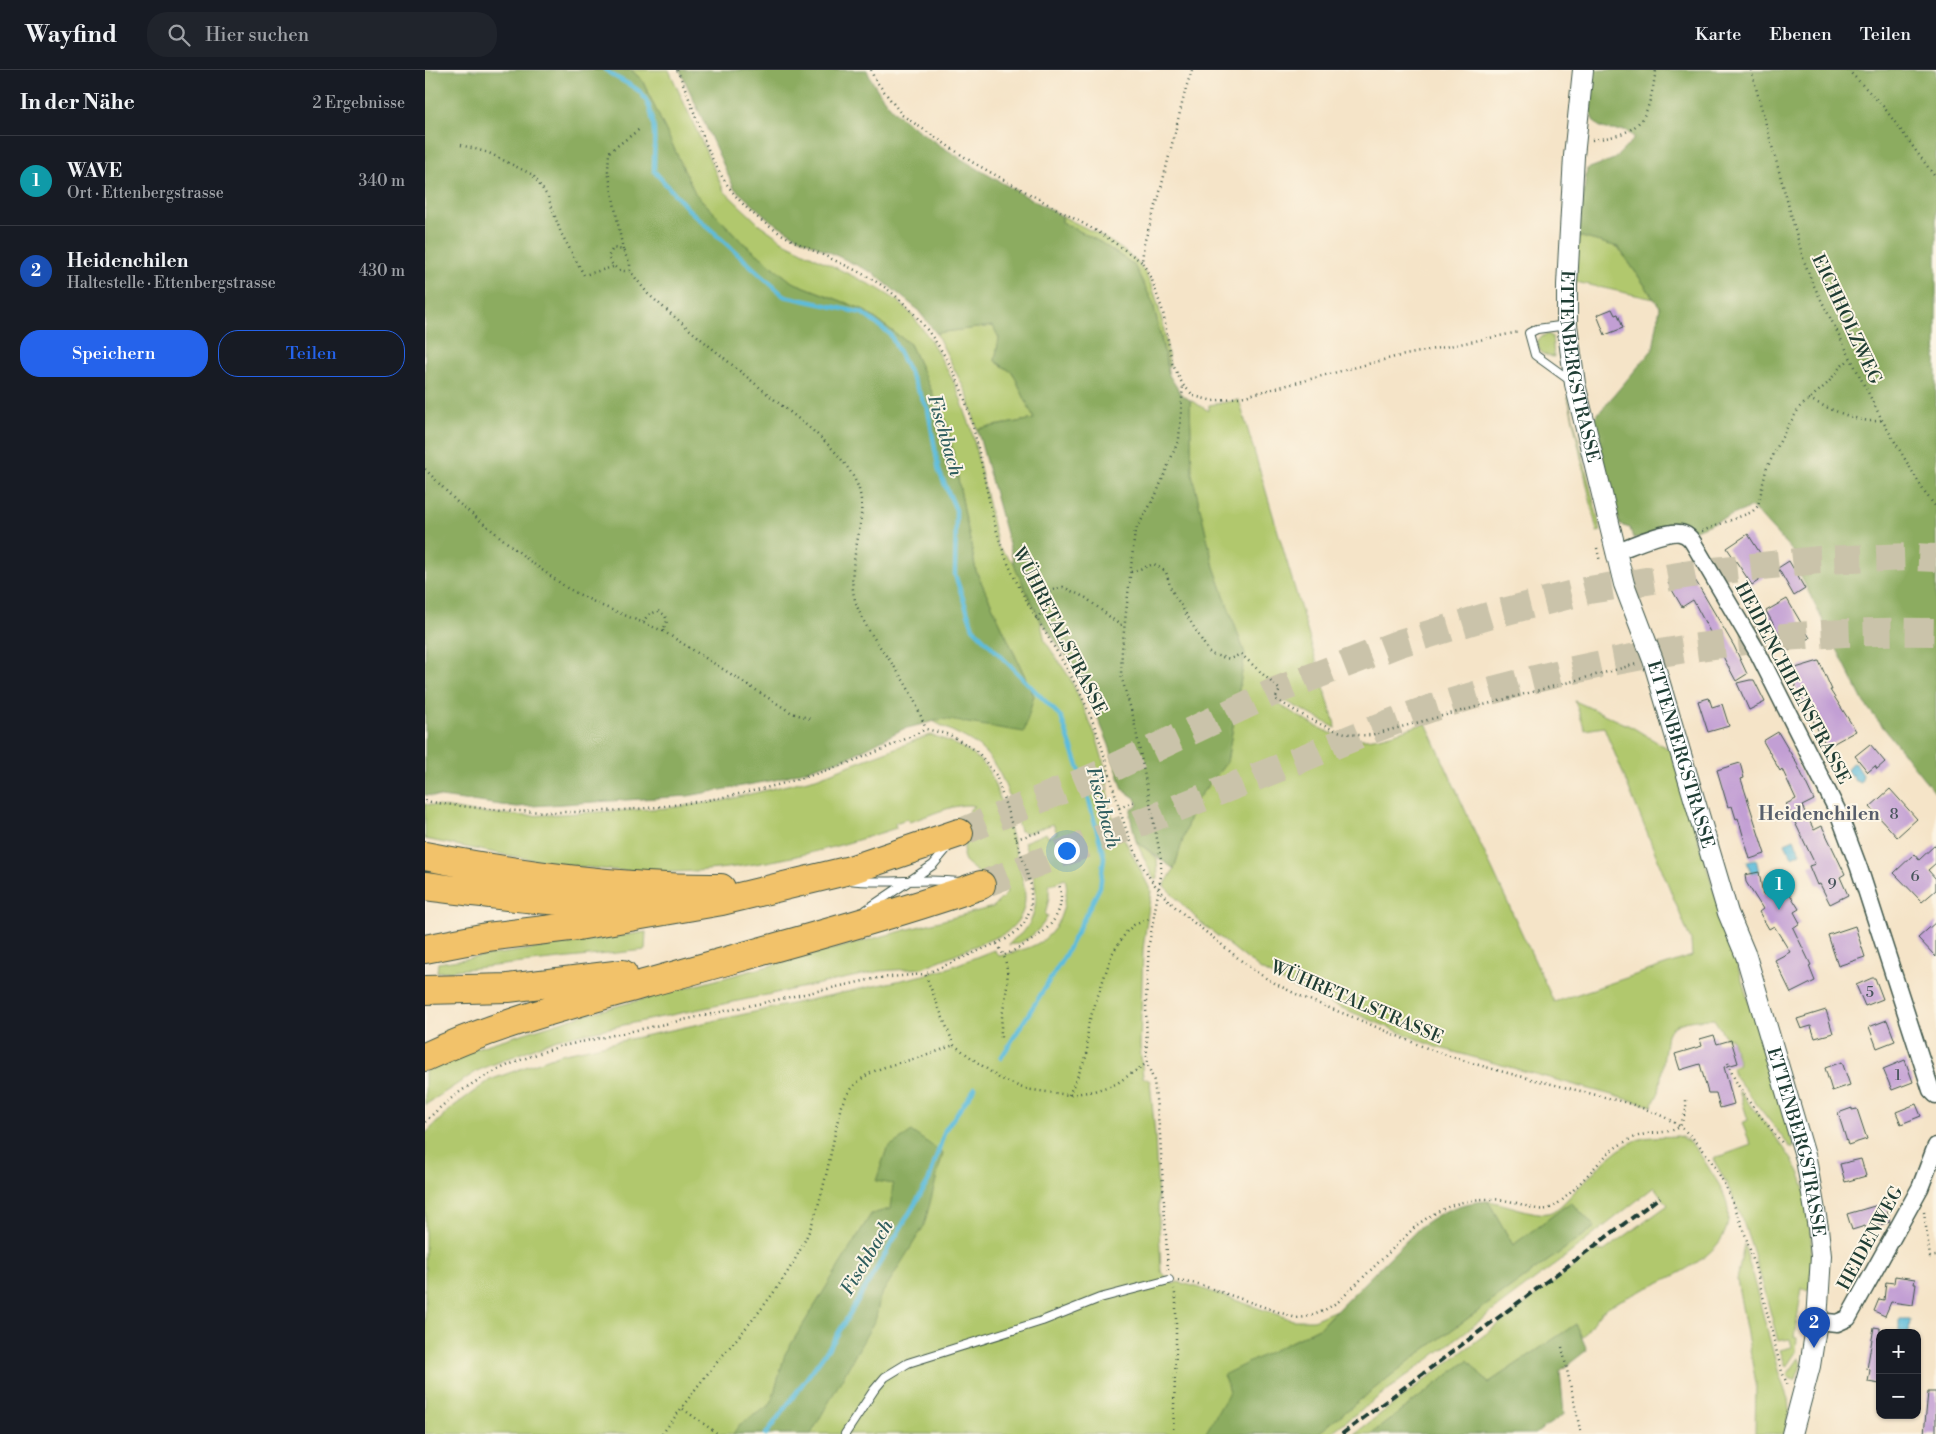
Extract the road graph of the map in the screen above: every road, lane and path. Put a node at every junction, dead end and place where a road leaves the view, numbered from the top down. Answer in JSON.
{"nodes":[{"id":1,"x":677,"y":70,"type":"edge"},
{"id":2,"x":871,"y":70,"type":"edge"},
{"id":3,"x":1192,"y":70,"type":"edge"},
{"id":4,"x":1583,"y":70,"type":"edge"},
{"id":5,"x":1656,"y":70,"type":"edge"},
{"id":6,"x":1751,"y":70,"type":"edge"},
{"id":7,"x":1848,"y":70,"type":"edge"},
{"id":8,"x":641,"y":128,"type":"dead end"},
{"id":9,"x":1575,"y":138,"type":"junction"},
{"id":10,"x":461,"y":145,"type":"dead end"},
{"id":11,"x":1936,"y":178,"type":"edge"},
{"id":12,"x":623,"y":250,"type":"junction"},
{"id":13,"x":1142,"y":262,"type":"junction"},
{"id":14,"x":613,"y":267,"type":"junction"},
{"id":15,"x":630,"y":271,"type":"junction"},
{"id":16,"x":1567,"y":325,"type":"junction"},
{"id":17,"x":1529,"y":333,"type":"junction"},
{"id":18,"x":1850,"y":359,"type":"junction"},
{"id":19,"x":1575,"y":384,"type":"junction"},
{"id":20,"x":1183,"y":385,"type":"junction"},
{"id":21,"x":1809,"y":399,"type":"junction"},
{"id":22,"x":1882,"y":420,"type":"junction"},
{"id":23,"x":425,"y":469,"type":"edge"},
{"id":24,"x":1936,"y":506,"type":"edge"},
{"id":25,"x":1690,"y":539,"type":"junction"},
{"id":26,"x":1615,"y":552,"type":"junction"},
{"id":27,"x":1131,"y":572,"type":"junction"},
{"id":28,"x":1035,"y":619,"type":"junction"},
{"id":29,"x":643,"y":622,"type":"junction"},
{"id":30,"x":1125,"y":624,"type":"junction"},
{"id":31,"x":663,"y":631,"type":"junction"},
{"id":32,"x":1653,"y":660,"type":"junction"},
{"id":33,"x":811,"y":719,"type":"dead end"},
{"id":34,"x":926,"y":728,"type":"junction"},
{"id":35,"x":425,"y":801,"type":"edge"},
{"id":36,"x":1135,"y":801,"type":"dead end"},
{"id":37,"x":1119,"y":808,"type":"junction"},
{"id":38,"x":1043,"y":831,"type":"dead end"},
{"id":39,"x":959,"y":833,"type":"joint"},
{"id":40,"x":1016,"y":839,"type":"junction"},
{"id":41,"x":425,"y":856,"type":"edge"},
{"id":42,"x":823,"y":877,"type":"junction"},
{"id":43,"x":909,"y":881,"type":"junction"},
{"id":44,"x":981,"y":884,"type":"joint"},
{"id":45,"x":1059,"y":884,"type":"dead end"},
{"id":46,"x":425,"y":886,"type":"edge"},
{"id":47,"x":784,"y":887,"type":"junction"},
{"id":48,"x":1159,"y":890,"type":"junction"},
{"id":49,"x":722,"y":901,"type":"junction"},
{"id":50,"x":1152,"y":918,"type":"junction"},
{"id":51,"x":838,"y":930,"type":"junction"},
{"id":52,"x":789,"y":943,"type":"junction"},
{"id":53,"x":997,"y":944,"type":"junction"},
{"id":54,"x":425,"y":949,"type":"edge"},
{"id":55,"x":1005,"y":955,"type":"junction"},
{"id":56,"x":925,"y":974,"type":"junction"},
{"id":57,"x":425,"y":990,"type":"edge"},
{"id":58,"x":1001,"y":1038,"type":"dead end"},
{"id":59,"x":954,"y":1046,"type":"junction"},
{"id":60,"x":425,"y":1056,"type":"edge"},
{"id":61,"x":1147,"y":1063,"type":"junction"},
{"id":62,"x":1728,"y":1064,"type":"dead end"},
{"id":63,"x":1069,"y":1095,"type":"junction"},
{"id":64,"x":1936,"y":1095,"type":"edge"},
{"id":65,"x":1686,"y":1098,"type":"dead end"},
{"id":66,"x":425,"y":1122,"type":"edge"},
{"id":67,"x":1680,"y":1127,"type":"junction"},
{"id":68,"x":1936,"y":1146,"type":"edge"},
{"id":69,"x":1806,"y":1159,"type":"junction"},
{"id":70,"x":1925,"y":1208,"type":"dead end"},
{"id":71,"x":1936,"y":1256,"type":"edge"},
{"id":72,"x":1167,"y":1263,"type":"dead end"},
{"id":73,"x":1169,"y":1280,"type":"joint"},
{"id":74,"x":1176,"y":1299,"type":"dead end"},
{"id":75,"x":1817,"y":1321,"type":"junction"},
{"id":76,"x":1563,"y":1347,"type":"dead end"},
{"id":77,"x":1803,"y":1395,"type":"junction"},
{"id":78,"x":683,"y":1409,"type":"junction"},
{"id":79,"x":662,"y":1434,"type":"edge"},
{"id":80,"x":718,"y":1434,"type":"edge"},
{"id":81,"x":845,"y":1434,"type":"edge"},
{"id":82,"x":1173,"y":1434,"type":"edge"},
{"id":83,"x":1581,"y":1434,"type":"edge"},
{"id":84,"x":1792,"y":1434,"type":"edge"}],
"edges":[{"from":1,"to":28,"type":"path","name":"WÜHRETALSTRASSE"},
{"from":2,"to":13,"type":"path"},
{"from":3,"to":13,"type":"path"},
{"from":4,"to":9,"type":"street","name":"ETTENBERGSTRASSE"},
{"from":5,"to":9,"type":"path"},
{"from":6,"to":18,"type":"path","name":"EICHHOLZWEG"},
{"from":7,"to":11,"type":"path"},
{"from":8,"to":12,"type":"path"},
{"from":9,"to":16,"type":"street","name":"ETTENBERGSTRASSE"},
{"from":10,"to":14,"type":"path"},
{"from":12,"to":14,"type":"path"},
{"from":12,"to":15,"type":"path"},
{"from":13,"to":20,"type":"path"},
{"from":14,"to":15,"type":"path"},
{"from":15,"to":34,"type":"path"},
{"from":16,"to":17,"type":"lane"},
{"from":16,"to":19,"type":"street","name":"ETTENBERGSTRASSE"},
{"from":17,"to":19,"type":"lane"},
{"from":17,"to":20,"type":"path"},
{"from":18,"to":21,"type":"path"},
{"from":18,"to":22,"type":"path","name":"EICHHOLZWEG"},
{"from":19,"to":26,"type":"street","name":"ETTENBERGSTRASSE"},
{"from":20,"to":27,"type":"path"},
{"from":21,"to":22,"type":"path"},
{"from":21,"to":25,"type":"path"},
{"from":22,"to":24,"type":"path","name":"EICHHOLZWEG"},
{"from":23,"to":29,"type":"path"},
{"from":25,"to":26,"type":"street"},
{"from":25,"to":64,"type":"street","name":"HEIDENCHILENSTRASSE"},
{"from":26,"to":32,"type":"street","name":"ETTENBERGSTRASSE"},
{"from":27,"to":30,"type":"path"},
{"from":27,"to":32,"type":"path"},
{"from":28,"to":30,"type":"path"},
{"from":28,"to":37,"type":"path","name":"WÜHRETALSTRASSE"},
{"from":29,"to":31,"type":"path"},
{"from":29,"to":31,"type":"path"},
{"from":30,"to":48,"type":"path"},
{"from":31,"to":33,"type":"path"},
{"from":32,"to":69,"type":"street","name":"ETTENBERGSTRASSE"},
{"from":34,"to":35,"type":"path"},
{"from":34,"to":40,"type":"path"},
{"from":36,"to":37,"type":"path"},
{"from":37,"to":48,"type":"path","name":"WÜHRETALSTRASSE"},
{"from":38,"to":40,"type":"path"},
{"from":39,"to":42,"type":"highway"},
{"from":39,"to":43,"type":"lane"},
{"from":40,"to":53,"type":"path"},
{"from":41,"to":47,"type":"highway"},
{"from":42,"to":43,"type":"lane"},
{"from":42,"to":47,"type":"highway"},
{"from":43,"to":44,"type":"lane"},
{"from":43,"to":51,"type":"lane"},
{"from":44,"to":51,"type":"highway"},
{"from":45,"to":55,"type":"path"},
{"from":46,"to":49,"type":"highway"},
{"from":47,"to":49,"type":"highway"},
{"from":48,"to":50,"type":"path"},
{"from":48,"to":67,"type":"path","name":"WÜHRETALSTRASSE"},
{"from":49,"to":54,"type":"highway"},
{"from":50,"to":61,"type":"path"},
{"from":50,"to":63,"type":"path"},
{"from":51,"to":52,"type":"highway"},
{"from":52,"to":57,"type":"highway"},
{"from":52,"to":60,"type":"highway"},
{"from":53,"to":55,"type":"path"},
{"from":53,"to":56,"type":"path"},
{"from":55,"to":58,"type":"path"},
{"from":56,"to":59,"type":"path"},
{"from":56,"to":66,"type":"path"},
{"from":59,"to":63,"type":"path"},
{"from":59,"to":78,"type":"path"},
{"from":61,"to":63,"type":"path"},
{"from":61,"to":72,"type":"path"},
{"from":62,"to":69,"type":"path"},
{"from":65,"to":67,"type":"path"},
{"from":67,"to":73,"type":"path"},
{"from":67,"to":77,"type":"path","name":"WÜHRETALSTRASSE"},
{"from":68,"to":75,"type":"street","name":"HEIDENWEG"},
{"from":69,"to":75,"type":"street","name":"ETTENBERGSTRASSE"},
{"from":70,"to":71,"type":"path"},
{"from":73,"to":81,"type":"lane"},
{"from":74,"to":82,"type":"path"},
{"from":75,"to":77,"type":"street","name":"ETTENBERGSTRASSE"},
{"from":76,"to":83,"type":"path"},
{"from":77,"to":84,"type":"street","name":"ETTENBERGSTRASSE"},
{"from":78,"to":79,"type":"path"},
{"from":78,"to":80,"type":"path"}]}
